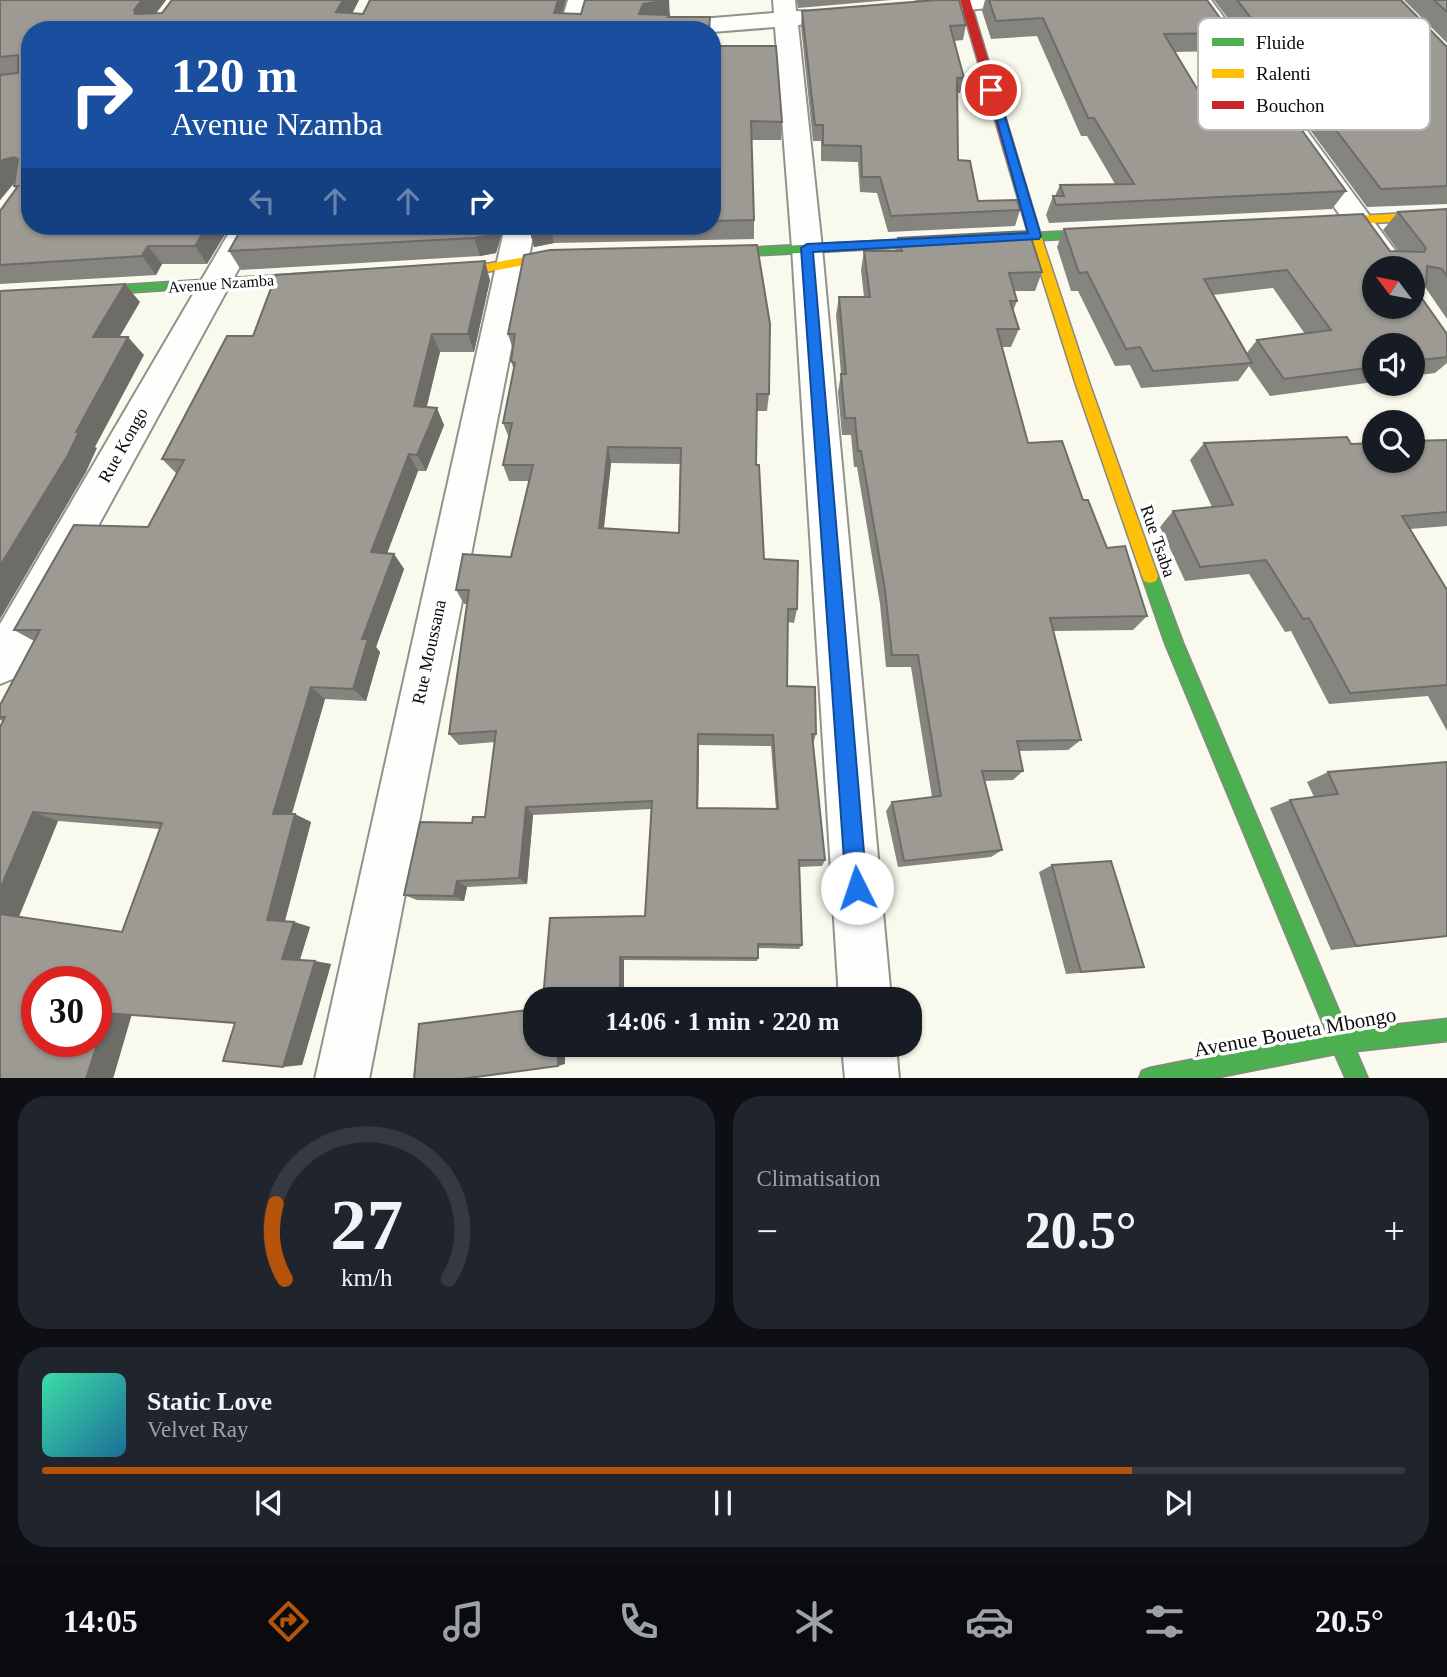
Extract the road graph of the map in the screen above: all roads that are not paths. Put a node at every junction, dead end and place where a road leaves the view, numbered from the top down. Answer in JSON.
{"nodes":[{"id":1,"x":579,"y":0,"type":"edge"},
{"id":2,"x":999,"y":0,"type":"edge"},
{"id":3,"x":1200,"y":0,"type":"edge"},
{"id":4,"x":966,"y":1,"type":"edge"},
{"id":5,"x":897,"y":9,"type":"edge"},
{"id":6,"x":785,"y":10,"type":"edge"},
{"id":7,"x":828,"y":15,"type":"edge"},
{"id":8,"x":1213,"y":18,"type":"edge"},
{"id":9,"x":573,"y":21,"type":"edge"},
{"id":10,"x":712,"y":21,"type":"edge"},
{"id":11,"x":1295,"y":130,"type":"edge"},
{"id":12,"x":1447,"y":215,"type":"edge"},
{"id":13,"x":1360,"y":219,"type":"junction"},
{"id":14,"x":1306,"y":223,"type":"edge"},
{"id":15,"x":1130,"y":232,"type":"edge"},
{"id":16,"x":242,"y":235,"type":"edge"},
{"id":17,"x":518,"y":235,"type":"edge"},
{"id":18,"x":1035,"y":236,"type":"junction"},
{"id":19,"x":807,"y":248,"type":"junction"},
{"id":20,"x":688,"y":254,"type":"edge"},
{"id":21,"x":594,"y":256,"type":"edge"},
{"id":22,"x":1384,"y":256,"type":"edge"},
{"id":23,"x":510,"y":265,"type":"junction"},
{"id":24,"x":414,"y":272,"type":"edge"},
{"id":25,"x":348,"y":275,"type":"edge"},
{"id":26,"x":212,"y":284,"type":"junction"},
{"id":27,"x":0,"y":297,"type":"edge"},
{"id":28,"x":0,"y":664,"type":"edge"},
{"id":29,"x":864,"y":987,"type":"edge"},
{"id":30,"x":1447,"y":1030,"type":"edge"},
{"id":31,"x":1343,"y":1041,"type":"junction"},
{"id":32,"x":870,"y":1057,"type":"edge"},
{"id":33,"x":342,"y":1078,"type":"edge"},
{"id":34,"x":872,"y":1078,"type":"edge"},
{"id":35,"x":1155,"y":1078,"type":"edge"},
{"id":36,"x":1357,"y":1078,"type":"edge"}],
"edges":[{"from":1,"to":9,"type":"street"},
{"from":2,"to":4,"type":"street"},
{"from":3,"to":8,"type":"street"},
{"from":4,"to":5,"type":"street"},
{"from":4,"to":18,"type":"street","name":"Rue Tsaba"},
{"from":6,"to":7,"type":"street"},
{"from":6,"to":10,"type":"street"},
{"from":6,"to":19,"type":"street"},
{"from":11,"to":13,"type":"street"},
{"from":12,"to":13,"type":"street"},
{"from":13,"to":14,"type":"street"},
{"from":13,"to":22,"type":"street"},
{"from":15,"to":18,"type":"street"},
{"from":16,"to":26,"type":"street","name":"Rue Kongo"},
{"from":17,"to":23,"type":"street","name":"Rue Moussana"},
{"from":18,"to":19,"type":"street"},
{"from":18,"to":31,"type":"street","name":"Rue Tsaba"},
{"from":19,"to":20,"type":"street"},
{"from":19,"to":29,"type":"street"},
{"from":21,"to":23,"type":"street"},
{"from":23,"to":24,"type":"street"},
{"from":23,"to":33,"type":"street","name":"Rue Moussana"},
{"from":25,"to":26,"type":"street","name":"Avenue Nzamba"},
{"from":26,"to":27,"type":"street","name":"Avenue Nzamba"},
{"from":26,"to":28,"type":"street","name":"Rue Kongo"},
{"from":30,"to":31,"type":"street","name":"Avenue Boueta Mbongo"},
{"from":31,"to":35,"type":"street","name":"Avenue Boueta Mbongo"},
{"from":31,"to":36,"type":"street","name":"Rue Tsaba"},
{"from":32,"to":34,"type":"street"}]}
